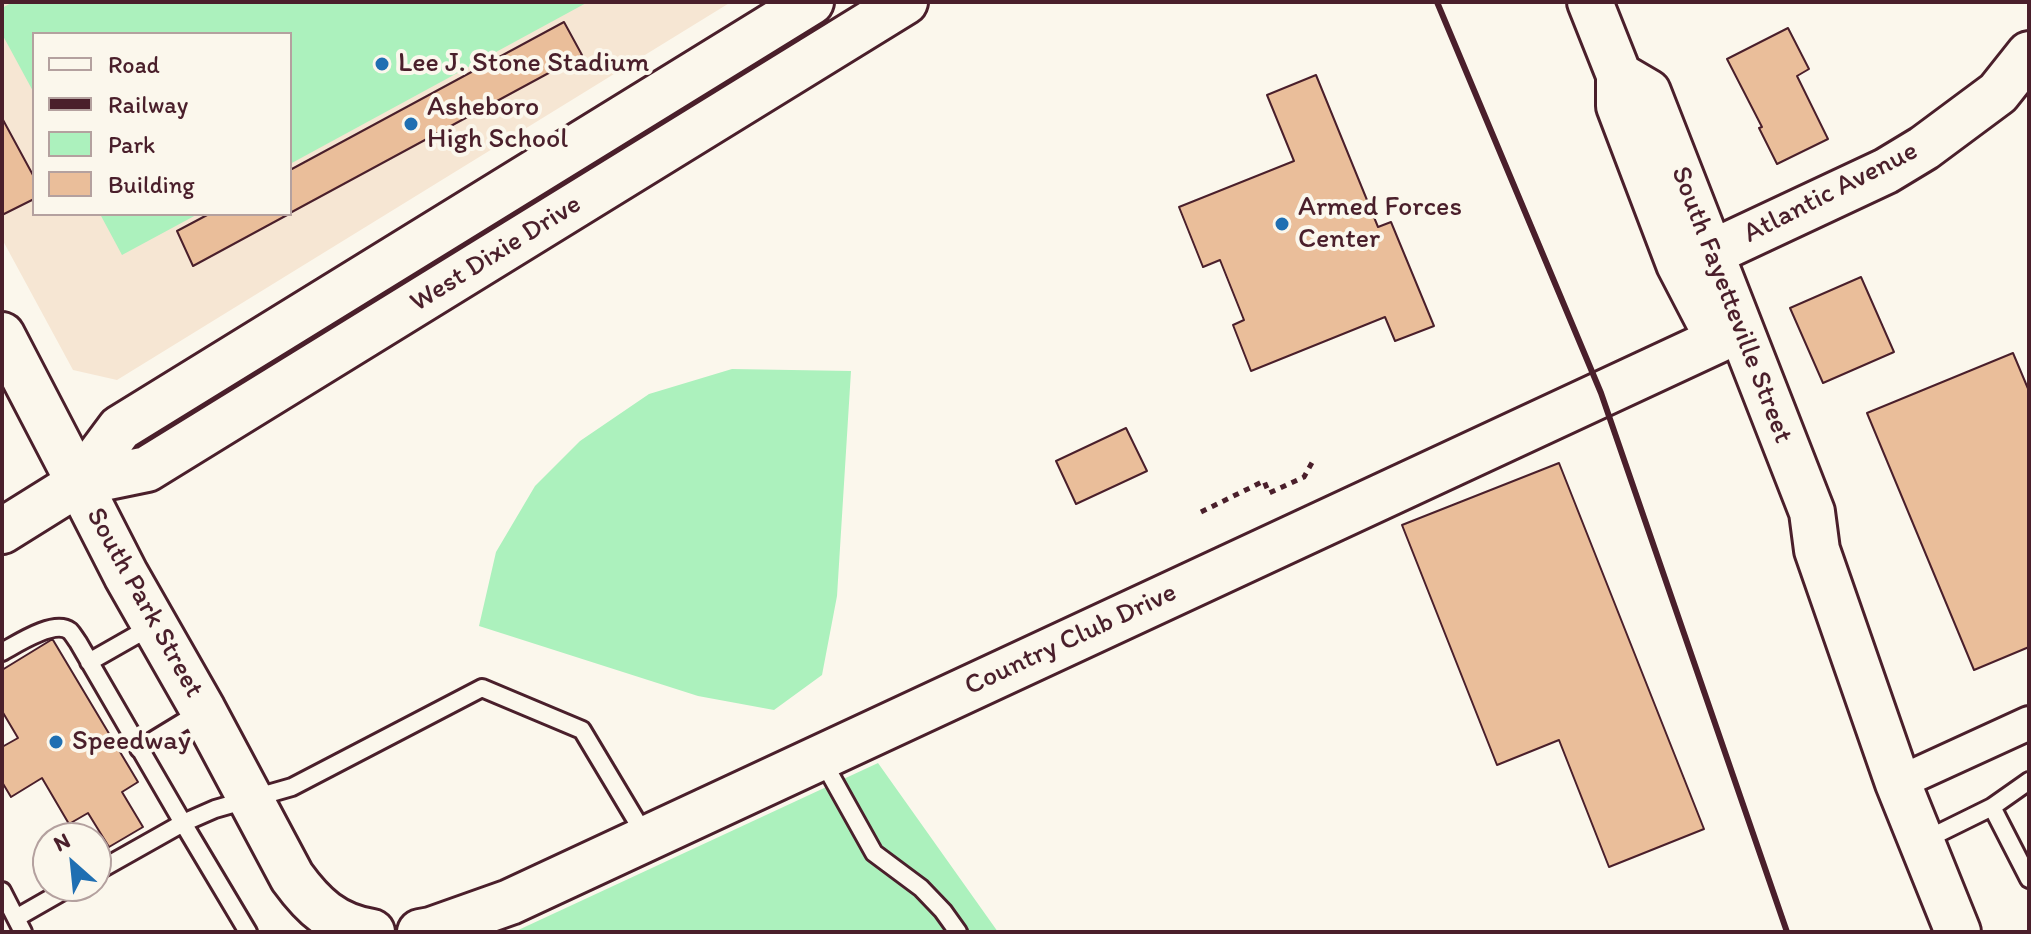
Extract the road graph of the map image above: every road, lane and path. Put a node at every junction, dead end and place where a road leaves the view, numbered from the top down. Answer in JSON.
{"nodes":[{"id":1,"x":811,"y":2,"type":"edge"},
{"id":2,"x":905,"y":2,"type":"edge"},
{"id":3,"x":1590,"y":2,"type":"edge"},
{"id":4,"x":2029,"y":54,"type":"edge"},
{"id":5,"x":1619,"y":75,"type":"junction"},
{"id":6,"x":2014,"y":86,"type":"edge"},
{"id":7,"x":1711,"y":253,"type":"junction"},
{"id":8,"x":2,"y":335,"type":"edge"},
{"id":9,"x":1718,"y":340,"type":"junction"},
{"id":10,"x":1314,"y":459,"type":"dead end"},
{"id":11,"x":79,"y":483,"type":"junction"},
{"id":12,"x":1201,"y":512,"type":"dead end"},
{"id":13,"x":2,"y":531,"type":"edge"},
{"id":14,"x":1817,"y":550,"type":"junction"},
{"id":15,"x":154,"y":625,"type":"junction"},
{"id":16,"x":2,"y":652,"type":"edge"},
{"id":17,"x":89,"y":662,"type":"junction"},
{"id":18,"x":203,"y":710,"type":"junction"},
{"id":19,"x":2029,"y":723,"type":"edge"},
{"id":20,"x":139,"y":749,"type":"junction"},
{"id":21,"x":820,"y":757,"type":"junction"},
{"id":22,"x":2029,"y":781,"type":"edge"},
{"id":23,"x":1898,"y":783,"type":"junction"},
{"id":24,"x":250,"y":798,"type":"junction"},
{"id":25,"x":1992,"y":807,"type":"junction"},
{"id":26,"x":183,"y":823,"type":"junction"},
{"id":27,"x":647,"y":838,"type":"junction"},
{"id":28,"x":1922,"y":842,"type":"junction"},
{"id":29,"x":112,"y":863,"type":"edge"},
{"id":30,"x":2027,"y":871,"type":"edge"},
{"id":31,"x":2,"y":891,"type":"edge"},
{"id":32,"x":51,"y":902,"type":"edge"},
{"id":33,"x":20,"y":925,"type":"edge"},
{"id":34,"x":362,"y":931,"type":"edge"},
{"id":35,"x":248,"y":932,"type":"edge"},
{"id":36,"x":420,"y":932,"type":"edge"},
{"id":37,"x":958,"y":932,"type":"edge"},
{"id":38,"x":1958,"y":932,"type":"edge"}],
"edges":[{"from":1,"to":11,"type":"main road","name":"West Dixie Drive"},
{"from":2,"to":11,"type":"main road","name":"West Dixie Drive"},
{"from":3,"to":5,"type":"main road","name":"South Fayetteville Street"},
{"from":4,"to":6,"type":"main road","name":"Atlantic Avenue"},
{"from":5,"to":7,"type":"main road","name":"South Fayetteville Street"},
{"from":5,"to":9,"type":"main road","name":"South Fayetteville Street"},
{"from":6,"to":7,"type":"main road","name":"Atlantic Avenue"},
{"from":7,"to":14,"type":"main road","name":"South Fayetteville Street"},
{"from":8,"to":11,"type":"main road","name":"South Park Street"},
{"from":9,"to":14,"type":"main road","name":"South Fayetteville Street"},
{"from":9,"to":21,"type":"main road","name":"Country Club Drive"},
{"from":10,"to":12,"type":"path"},
{"from":11,"to":13,"type":"main road","name":"West Dixie Drive"},
{"from":11,"to":15,"type":"main road","name":"South Park Street"},
{"from":14,"to":23,"type":"main road","name":"South Fayetteville Street"},
{"from":15,"to":17,"type":"lane"},
{"from":15,"to":18,"type":"main road","name":"South Park Street"},
{"from":16,"to":17,"type":"lane"},
{"from":17,"to":20,"type":"lane"},
{"from":18,"to":20,"type":"lane"},
{"from":18,"to":24,"type":"main road","name":"South Park Street"},
{"from":19,"to":23,"type":"street"},
{"from":20,"to":26,"type":"lane"},
{"from":21,"to":27,"type":"main road","name":"Country Club Drive"},
{"from":21,"to":37,"type":"lane"},
{"from":22,"to":25,"type":"lane"},
{"from":23,"to":28,"type":"main road","name":"South Fayetteville Street"},
{"from":24,"to":26,"type":"lane"},
{"from":24,"to":27,"type":"lane"},
{"from":24,"to":34,"type":"main road","name":"South Park Street"},
{"from":25,"to":28,"type":"lane"},
{"from":25,"to":30,"type":"lane"},
{"from":26,"to":29,"type":"lane"},
{"from":26,"to":35,"type":"lane"},
{"from":27,"to":36,"type":"main road","name":"Country Club Drive"},
{"from":28,"to":38,"type":"main road","name":"South Fayetteville Street"},
{"from":31,"to":33,"type":"lane"},
{"from":32,"to":33,"type":"lane"}]}
